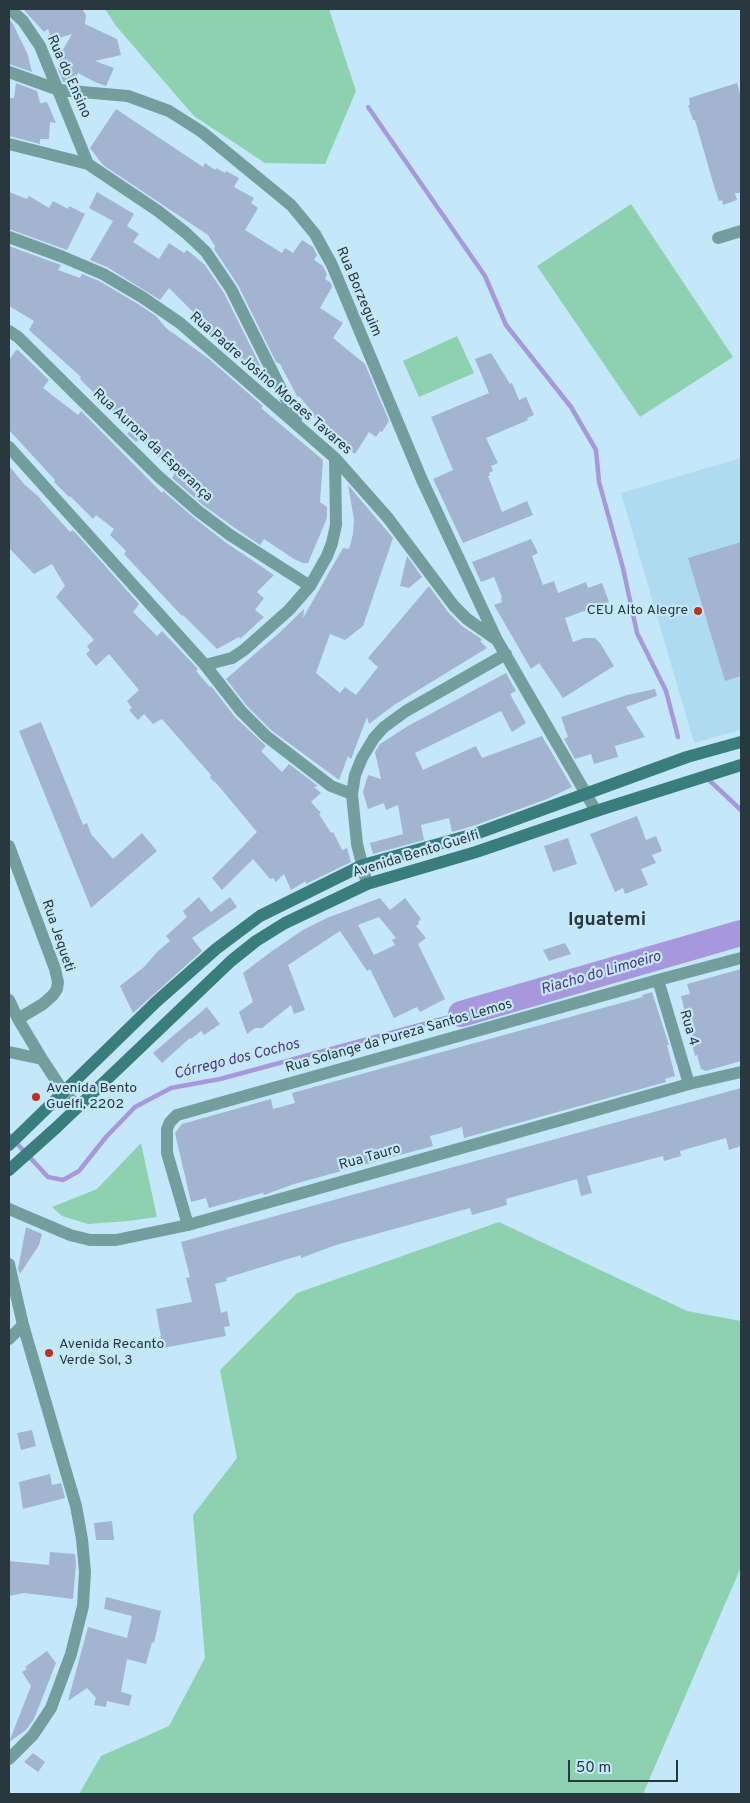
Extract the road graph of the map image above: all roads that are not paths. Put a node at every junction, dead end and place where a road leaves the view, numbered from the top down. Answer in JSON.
{"nodes":[{"id":1,"x":10,"y":9,"type":"edge"},
{"id":2,"x":9,"y":72,"type":"edge"},
{"id":3,"x":59,"y":90,"type":"junction"},
{"id":4,"x":9,"y":144,"type":"edge"},
{"id":5,"x":88,"y":164,"type":"junction"},
{"id":6,"x":741,"y":231,"type":"edge"},
{"id":7,"x":9,"y":237,"type":"edge"},
{"id":8,"x":718,"y":238,"type":"dead end"},
{"id":9,"x":9,"y":331,"type":"edge"},
{"id":10,"x":300,"y":426,"type":"junction"},
{"id":11,"x":9,"y":447,"type":"edge"},
{"id":12,"x":335,"y":458,"type":"junction"},
{"id":13,"x":310,"y":586,"type":"junction"},
{"id":14,"x":497,"y":640,"type":"junction"},
{"id":15,"x":506,"y":654,"type":"junction"},
{"id":16,"x":205,"y":666,"type":"junction"},
{"id":17,"x":741,"y":742,"type":"edge"},
{"id":18,"x":741,"y":766,"type":"edge"},
{"id":19,"x":352,"y":794,"type":"junction"},
{"id":20,"x":586,"y":794,"type":"junction"},
{"id":21,"x":596,"y":811,"type":"junction"},
{"id":22,"x":9,"y":846,"type":"edge"},
{"id":23,"x":363,"y":865,"type":"junction"},
{"id":24,"x":367,"y":884,"type":"junction"},
{"id":25,"x":741,"y":958,"type":"edge"},
{"id":26,"x":658,"y":980,"type":"junction"},
{"id":27,"x":9,"y":1000,"type":"edge"},
{"id":28,"x":18,"y":1019,"type":"junction"},
{"id":29,"x":9,"y":1052,"type":"edge"},
{"id":30,"x":42,"y":1059,"type":"junction"},
{"id":31,"x":741,"y":1072,"type":"edge"},
{"id":32,"x":689,"y":1084,"type":"junction"},
{"id":33,"x":64,"y":1091,"type":"junction"},
{"id":34,"x":78,"y":1107,"type":"junction"},
{"id":35,"x":9,"y":1145,"type":"edge"},
{"id":36,"x":12,"y":1167,"type":"edge"},
{"id":37,"x":9,"y":1209,"type":"edge"},
{"id":38,"x":188,"y":1225,"type":"junction"},
{"id":39,"x":9,"y":1264,"type":"edge"},
{"id":40,"x":23,"y":1326,"type":"junction"},
{"id":41,"x":9,"y":1339,"type":"edge"},
{"id":42,"x":9,"y":1760,"type":"edge"}],
"edges":[{"from":1,"to":3,"type":"street","name":"Rua do Ensino"},
{"from":2,"to":3,"type":"street","name":"Rua Borzeguim"},
{"from":3,"to":5,"type":"street","name":"Rua do Ensino"},
{"from":3,"to":14,"type":"street","name":"Rua Borzeguim"},
{"from":4,"to":5,"type":"street"},
{"from":5,"to":10,"type":"street"},
{"from":6,"to":8,"type":"street"},
{"from":7,"to":10,"type":"street","name":"Rua Padre Josino Moraes Tavares"},
{"from":9,"to":13,"type":"street","name":"Rua Aurora da Esperança"},
{"from":10,"to":12,"type":"street","name":"Rua Padre Josino Moraes Tavares"},
{"from":11,"to":16,"type":"street"},
{"from":12,"to":13,"type":"street"},
{"from":12,"to":14,"type":"street","name":"Rua Padre Josino Moraes Tavares"},
{"from":13,"to":16,"type":"street"},
{"from":14,"to":15,"type":"street","name":"Rua Padre Josino Moraes Tavares"},
{"from":15,"to":19,"type":"street"},
{"from":15,"to":20,"type":"street","name":"Rua Padre Josino Moraes Tavares"},
{"from":16,"to":19,"type":"street"},
{"from":17,"to":20,"type":"main road","name":"Avenida Bento Guelfi"},
{"from":18,"to":21,"type":"main road","name":"Avenida Bento Guelfi"},
{"from":19,"to":23,"type":"street"},
{"from":20,"to":21,"type":"street","name":"Rua Padre Josino Moraes Tavares"},
{"from":20,"to":23,"type":"main road","name":"Avenida Bento Guelfi"},
{"from":21,"to":24,"type":"main road","name":"Avenida Bento Guelfi"},
{"from":22,"to":28,"type":"street","name":"Rua Jequeti"},
{"from":23,"to":24,"type":"street"},
{"from":23,"to":33,"type":"main road","name":"Avenida Bento Guelfi"},
{"from":24,"to":34,"type":"main road","name":"Avenida Bento Guelfi"},
{"from":25,"to":26,"type":"street","name":"Rua Solange da Pureza Santos Lemos"},
{"from":26,"to":32,"type":"street","name":"Rua 4"},
{"from":26,"to":38,"type":"street","name":"Rua Solange da Pureza Santos Lemos"},
{"from":27,"to":28,"type":"street"},
{"from":28,"to":30,"type":"street"},
{"from":29,"to":30,"type":"street"},
{"from":30,"to":33,"type":"street"},
{"from":31,"to":32,"type":"street","name":"Rua Tauro"},
{"from":32,"to":38,"type":"street","name":"Rua Tauro"},
{"from":33,"to":34,"type":"street"},
{"from":33,"to":35,"type":"main road","name":"Avenida Bento Guelfi"},
{"from":34,"to":36,"type":"main road","name":"Avenida Bento Guelfi"},
{"from":37,"to":38,"type":"street","name":"Rua Tauro"},
{"from":39,"to":40,"type":"street"},
{"from":40,"to":41,"type":"street"},
{"from":40,"to":42,"type":"street"}]}
